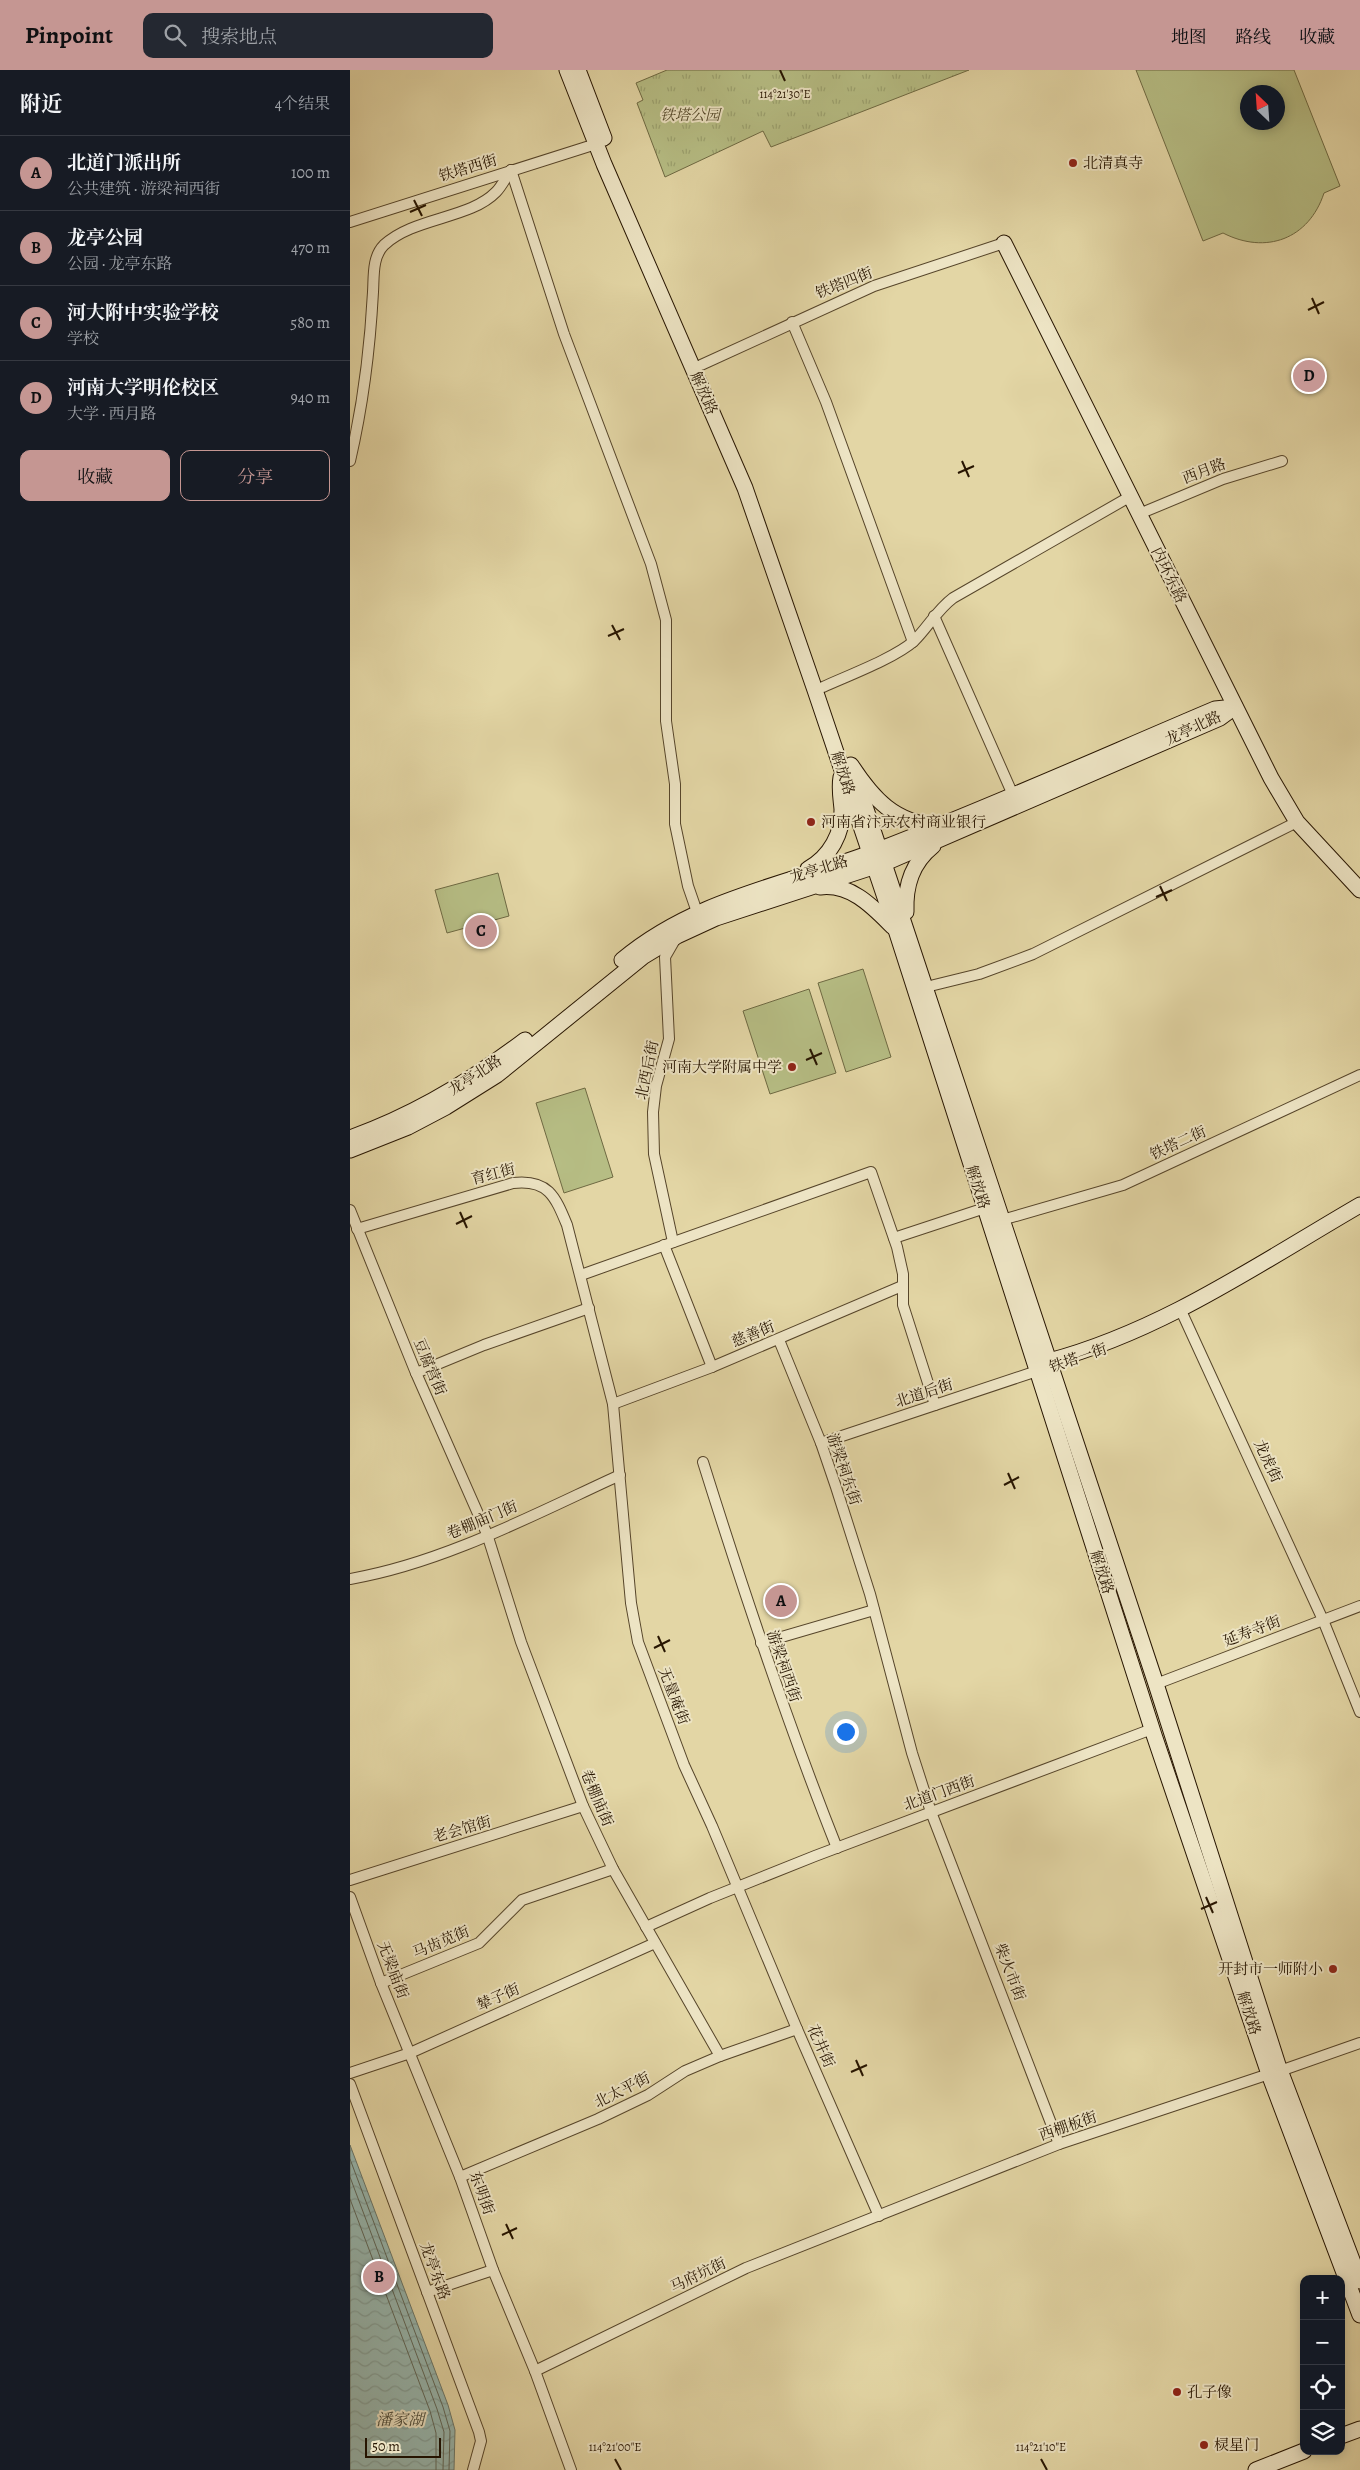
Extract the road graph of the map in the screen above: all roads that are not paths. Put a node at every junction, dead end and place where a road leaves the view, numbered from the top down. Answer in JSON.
{"nodes":[{"id":1,"x":567,"y":70,"type":"edge"},
{"id":2,"x":578,"y":70,"type":"edge"},
{"id":3,"x":596,"y":144,"type":"junction"},
{"id":4,"x":511,"y":170,"type":"junction"},
{"id":5,"x":350,"y":222,"type":"edge"},
{"id":6,"x":1004,"y":243,"type":"joint"},
{"id":7,"x":792,"y":322,"type":"junction"},
{"id":8,"x":701,"y":364,"type":"junction"},
{"id":9,"x":350,"y":460,"type":"edge"},
{"id":10,"x":1282,"y":461,"type":"dead end"},
{"id":11,"x":1131,"y":496,"type":"junction"},
{"id":12,"x":1139,"y":514,"type":"junction"},
{"id":13,"x":934,"y":616,"type":"junction"},
{"id":14,"x":913,"y":642,"type":"junction"},
{"id":15,"x":823,"y":686,"type":"junction"},
{"id":16,"x":1235,"y":706,"type":"junction"},
{"id":17,"x":847,"y":767,"type":"junction"},
{"id":18,"x":1013,"y":795,"type":"junction"},
{"id":19,"x":1297,"y":822,"type":"junction"},
{"id":20,"x":942,"y":831,"type":"junction"},
{"id":21,"x":877,"y":858,"type":"junction"},
{"id":22,"x":796,"y":883,"type":"junction"},
{"id":23,"x":1360,"y":890,"type":"edge"},
{"id":24,"x":697,"y":912,"type":"junction"},
{"id":25,"x":901,"y":929,"type":"junction"},
{"id":26,"x":677,"y":936,"type":"junction"},
{"id":27,"x":926,"y":987,"type":"junction"},
{"id":28,"x":1360,"y":1075,"type":"edge"},
{"id":29,"x":350,"y":1138,"type":"edge"},
{"id":30,"x":350,"y":1150,"type":"edge"},
{"id":31,"x":1360,"y":1205,"type":"edge"},
{"id":32,"x":985,"y":1208,"type":"junction"},
{"id":33,"x":350,"y":1210,"type":"edge"},
{"id":34,"x":1360,"y":1212,"type":"edge"},
{"id":35,"x":1002,"y":1220,"type":"junction"},
{"id":36,"x":357,"y":1229,"type":"junction"},
{"id":37,"x":894,"y":1238,"type":"junction"},
{"id":38,"x":668,"y":1244,"type":"junction"},
{"id":39,"x":581,"y":1275,"type":"junction"},
{"id":40,"x":902,"y":1286,"type":"junction"},
{"id":41,"x":589,"y":1308,"type":"junction"},
{"id":42,"x":1183,"y":1315,"type":"junction"},
{"id":43,"x":778,"y":1340,"type":"junction"},
{"id":44,"x":1046,"y":1366,"type":"junction"},
{"id":45,"x":712,"y":1367,"type":"junction"},
{"id":46,"x":416,"y":1372,"type":"junction"},
{"id":47,"x":613,"y":1404,"type":"junction"},
{"id":48,"x":935,"y":1405,"type":"junction"},
{"id":49,"x":820,"y":1443,"type":"junction"},
{"id":50,"x":703,"y":1462,"type":"dead end"},
{"id":51,"x":620,"y":1475,"type":"junction"},
{"id":52,"x":487,"y":1534,"type":"junction"},
{"id":53,"x":350,"y":1579,"type":"edge"},
{"id":54,"x":1360,"y":1606,"type":"edge"},
{"id":55,"x":874,"y":1610,"type":"junction"},
{"id":56,"x":1323,"y":1620,"type":"junction"},
{"id":57,"x":760,"y":1643,"type":"junction"},
{"id":58,"x":1156,"y":1684,"type":"junction"},
{"id":59,"x":1360,"y":1712,"type":"edge"},
{"id":60,"x":1152,"y":1730,"type":"junction"},
{"id":61,"x":583,"y":1806,"type":"junction"},
{"id":62,"x":931,"y":1812,"type":"junction"},
{"id":63,"x":837,"y":1848,"type":"junction"},
{"id":64,"x":613,"y":1869,"type":"junction"},
{"id":65,"x":350,"y":1880,"type":"edge"},
{"id":66,"x":737,"y":1887,"type":"junction"},
{"id":67,"x":350,"y":1897,"type":"edge"},
{"id":68,"x":646,"y":1928,"type":"junction"},
{"id":69,"x":656,"y":1943,"type":"junction"},
{"id":70,"x":382,"y":1983,"type":"junction"},
{"id":71,"x":796,"y":2029,"type":"junction"},
{"id":72,"x":1360,"y":2043,"type":"edge"},
{"id":73,"x":410,"y":2053,"type":"junction"},
{"id":74,"x":720,"y":2056,"type":"junction"},
{"id":75,"x":1275,"y":2072,"type":"junction"},
{"id":76,"x":350,"y":2073,"type":"edge"},
{"id":77,"x":350,"y":2084,"type":"edge"},
{"id":78,"x":1059,"y":2144,"type":"junction"},
{"id":79,"x":460,"y":2177,"type":"junction"},
{"id":80,"x":879,"y":2216,"type":"junction"},
{"id":81,"x":493,"y":2270,"type":"junction"},
{"id":82,"x":1360,"y":2281,"type":"edge"},
{"id":83,"x":427,"y":2292,"type":"junction"},
{"id":84,"x":1360,"y":2314,"type":"edge"},
{"id":85,"x":535,"y":2371,"type":"junction"},
{"id":86,"x":1360,"y":2429,"type":"edge"},
{"id":87,"x":1345,"y":2435,"type":"edge"},
{"id":88,"x":1300,"y":2453,"type":"edge"},
{"id":89,"x":472,"y":2470,"type":"edge"},
{"id":90,"x":571,"y":2470,"type":"edge"},
{"id":91,"x":1256,"y":2470,"type":"edge"}],
"edges":[{"from":1,"to":3,"type":"main road","name":"解放路"},
{"from":2,"to":8,"type":"main road","name":"解放路"},
{"from":3,"to":4,"type":"street","name":"铁塔西街"},
{"from":3,"to":17,"type":"main road","name":"解放路"},
{"from":4,"to":5,"type":"street","name":"铁塔西街"},
{"from":4,"to":9,"type":"street"},
{"from":4,"to":24,"type":"street"},
{"from":6,"to":7,"type":"street","name":"铁塔四街"},
{"from":6,"to":11,"type":"main road","name":"内环东路"},
{"from":7,"to":8,"type":"street","name":"铁塔四街"},
{"from":7,"to":14,"type":"street"},
{"from":8,"to":15,"type":"main road","name":"解放路"},
{"from":10,"to":12,"type":"street","name":"西月路"},
{"from":11,"to":12,"type":"main road","name":"内环东路"},
{"from":11,"to":13,"type":"street"},
{"from":12,"to":16,"type":"main road","name":"内环东路"},
{"from":13,"to":14,"type":"street"},
{"from":13,"to":18,"type":"street"},
{"from":14,"to":15,"type":"street"},
{"from":15,"to":17,"type":"main road","name":"解放路"},
{"from":16,"to":18,"type":"main road","name":"龙亭北路"},
{"from":16,"to":19,"type":"main road","name":"内环东路"},
{"from":16,"to":20,"type":"main road","name":"龙亭北路"},
{"from":17,"to":20,"type":"main road"},
{"from":17,"to":21,"type":"main road","name":"解放路"},
{"from":17,"to":22,"type":"main road"},
{"from":18,"to":20,"type":"main road","name":"龙亭北路"},
{"from":19,"to":23,"type":"main road","name":"内环东路"},
{"from":19,"to":27,"type":"street"},
{"from":20,"to":21,"type":"main road","name":"龙亭北路"},
{"from":20,"to":25,"type":"main road"},
{"from":21,"to":22,"type":"main road","name":"龙亭北路"},
{"from":21,"to":25,"type":"main road","name":"解放路"},
{"from":22,"to":24,"type":"main road","name":"龙亭北路"},
{"from":22,"to":25,"type":"main road"},
{"from":22,"to":26,"type":"main road","name":"龙亭北路"},
{"from":24,"to":29,"type":"main road","name":"龙亭北路"},
{"from":25,"to":27,"type":"main road","name":"解放路"},
{"from":25,"to":32,"type":"main road","name":"解放路"},
{"from":26,"to":30,"type":"main road","name":"龙亭北路"},
{"from":26,"to":38,"type":"street","name":"北西后街"},
{"from":27,"to":35,"type":"main road","name":"解放路"},
{"from":28,"to":35,"type":"street","name":"铁塔二街"},
{"from":31,"to":44,"type":"main road","name":"铁塔一街"},
{"from":32,"to":37,"type":"street"},
{"from":32,"to":44,"type":"main road","name":"解放路"},
{"from":33,"to":36,"type":"street","name":"豆腐营街"},
{"from":34,"to":42,"type":"main road","name":"铁塔一街"},
{"from":35,"to":44,"type":"main road","name":"解放路"},
{"from":36,"to":39,"type":"street","name":"育红街"},
{"from":36,"to":46,"type":"street","name":"豆腐营街"},
{"from":37,"to":38,"type":"street"},
{"from":37,"to":40,"type":"street"},
{"from":38,"to":39,"type":"street"},
{"from":38,"to":45,"type":"street"},
{"from":39,"to":41,"type":"street","name":"育红街"},
{"from":40,"to":43,"type":"street","name":"慈善街"},
{"from":40,"to":48,"type":"street"},
{"from":41,"to":46,"type":"street"},
{"from":41,"to":47,"type":"street","name":"育红街"},
{"from":42,"to":44,"type":"main road","name":"铁塔一街"},
{"from":42,"to":56,"type":"street","name":"龙虎街"},
{"from":43,"to":45,"type":"street","name":"慈善街"},
{"from":43,"to":49,"type":"street","name":"游梁祠东街"},
{"from":44,"to":48,"type":"street","name":"北道后街"},
{"from":44,"to":58,"type":"main road","name":"解放路"},
{"from":44,"to":60,"type":"main road","name":"解放路"},
{"from":45,"to":47,"type":"street","name":"慈善街"},
{"from":46,"to":52,"type":"street","name":"豆腐营街"},
{"from":47,"to":51,"type":"street","name":"育红街"},
{"from":48,"to":49,"type":"street","name":"北道后街"},
{"from":49,"to":55,"type":"street","name":"游梁祠东街"},
{"from":50,"to":57,"type":"street","name":"游梁祠西街"},
{"from":51,"to":52,"type":"street","name":"卷棚庙门街"},
{"from":51,"to":66,"type":"street","name":"无量庵街"},
{"from":52,"to":53,"type":"street","name":"卷棚庙门街"},
{"from":52,"to":61,"type":"street","name":"卷棚庙街"},
{"from":54,"to":56,"type":"street","name":"延寿寺街"},
{"from":55,"to":57,"type":"street"},
{"from":55,"to":62,"type":"street","name":"游梁祠东街"},
{"from":56,"to":58,"type":"street","name":"延寿寺街"},
{"from":56,"to":59,"type":"street","name":"龙虎街"},
{"from":57,"to":63,"type":"street","name":"游梁祠西街"},
{"from":58,"to":75,"type":"main road","name":"解放路"},
{"from":60,"to":62,"type":"street","name":"北道门西街"},
{"from":60,"to":75,"type":"main road","name":"解放路"},
{"from":61,"to":64,"type":"street","name":"卷棚庙街"},
{"from":61,"to":65,"type":"street","name":"老会馆街"},
{"from":62,"to":63,"type":"street","name":"北道门西街"},
{"from":62,"to":78,"type":"street","name":"柴火市街"},
{"from":63,"to":66,"type":"street","name":"北道门西街"},
{"from":64,"to":68,"type":"street","name":"卷棚庙街"},
{"from":64,"to":70,"type":"street","name":"马齿苋街"},
{"from":66,"to":68,"type":"street","name":"北道门西街"},
{"from":66,"to":71,"type":"street","name":"花井街"},
{"from":67,"to":70,"type":"street","name":"无梁庙街"},
{"from":68,"to":69,"type":"street","name":"卷棚庙街"},
{"from":69,"to":73,"type":"street","name":"辇子街"},
{"from":69,"to":74,"type":"street","name":"卷棚庙街"},
{"from":70,"to":73,"type":"street","name":"无梁庙街"},
{"from":71,"to":74,"type":"street","name":"北太平街"},
{"from":71,"to":80,"type":"street","name":"花井街"},
{"from":72,"to":75,"type":"street","name":"西棚板街"},
{"from":73,"to":76,"type":"street","name":"辇子街"},
{"from":73,"to":79,"type":"street","name":"东明街"},
{"from":74,"to":79,"type":"street","name":"北太平街"},
{"from":75,"to":78,"type":"street","name":"西棚板街"},
{"from":75,"to":82,"type":"main road","name":"解放路"},
{"from":75,"to":84,"type":"main road","name":"解放路"},
{"from":77,"to":83,"type":"street","name":"龙亭东路"},
{"from":78,"to":80,"type":"street","name":"西棚板街"},
{"from":79,"to":81,"type":"street","name":"东明街"},
{"from":80,"to":85,"type":"street","name":"马府坑街"},
{"from":81,"to":83,"type":"street"},
{"from":81,"to":85,"type":"street","name":"东明街"},
{"from":83,"to":89,"type":"street","name":"龙亭东路"},
{"from":85,"to":90,"type":"street","name":"东明街"},
{"from":86,"to":87,"type":"main road"},
{"from":88,"to":91,"type":"main road"}]}
